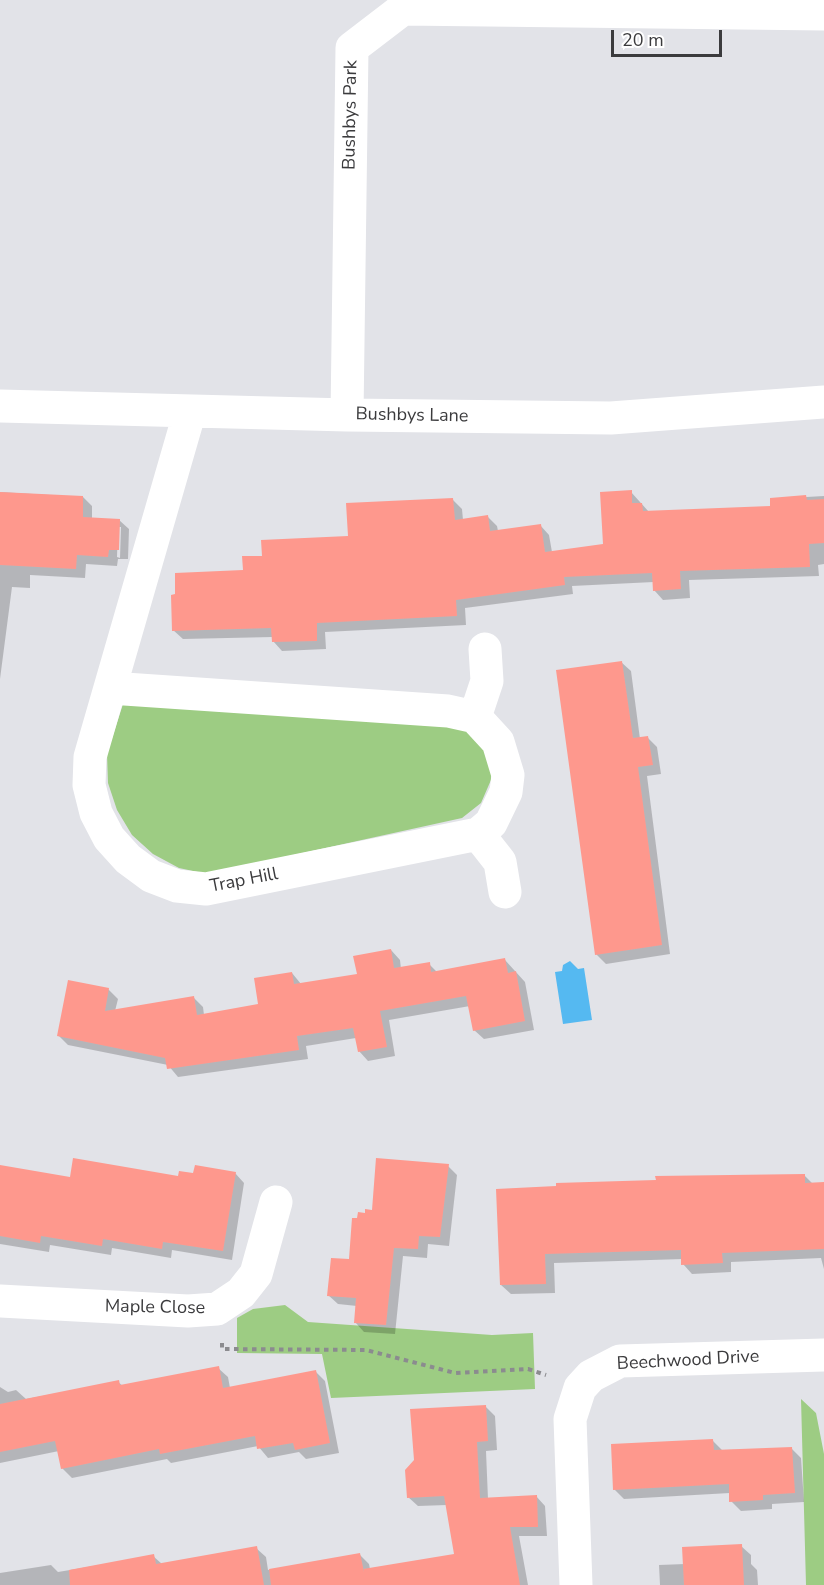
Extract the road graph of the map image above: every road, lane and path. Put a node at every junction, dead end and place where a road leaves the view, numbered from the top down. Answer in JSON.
{"nodes":[{"id":1,"x":824,"y":14,"type":"edge"},
{"id":2,"x":824,"y":402,"type":"edge"},
{"id":3,"x":0,"y":406,"type":"edge"},
{"id":4,"x":190,"y":411,"type":"junction"},
{"id":5,"x":347,"y":416,"type":"junction"},
{"id":6,"x":485,"y":649,"type":"dead end"},
{"id":7,"x":110,"y":688,"type":"junction"},
{"id":8,"x":475,"y":717,"type":"junction"},
{"id":9,"x":478,"y":834,"type":"junction"},
{"id":10,"x":505,"y":892,"type":"dead end"},
{"id":11,"x":276,"y":1202,"type":"dead end"},
{"id":12,"x":0,"y":1301,"type":"edge"},
{"id":13,"x":218,"y":1309,"type":"junction"},
{"id":14,"x":824,"y":1355,"type":"edge"},
{"id":15,"x":580,"y":1388,"type":"junction"},
{"id":16,"x":576,"y":1585,"type":"edge"}],
"edges":[{"from":1,"to":5,"type":"street","name":"Bushbys Park"},
{"from":2,"to":5,"type":"street","name":"Bushbys Lane"},
{"from":3,"to":4,"type":"street","name":"Bushbys Lane"},
{"from":4,"to":5,"type":"street","name":"Bushbys Lane"},
{"from":4,"to":7,"type":"street","name":"Trap Hill"},
{"from":6,"to":8,"type":"street"},
{"from":7,"to":8,"type":"street"},
{"from":7,"to":9,"type":"street","name":"Trap Hill"},
{"from":8,"to":9,"type":"street"},
{"from":9,"to":10,"type":"street"},
{"from":11,"to":13,"type":"street","name":"Maple Close"},
{"from":12,"to":13,"type":"street","name":"Maple Close"},
{"from":13,"to":15,"type":"path"},
{"from":14,"to":15,"type":"street","name":"Beechwood Drive"},
{"from":15,"to":16,"type":"street"}]}
